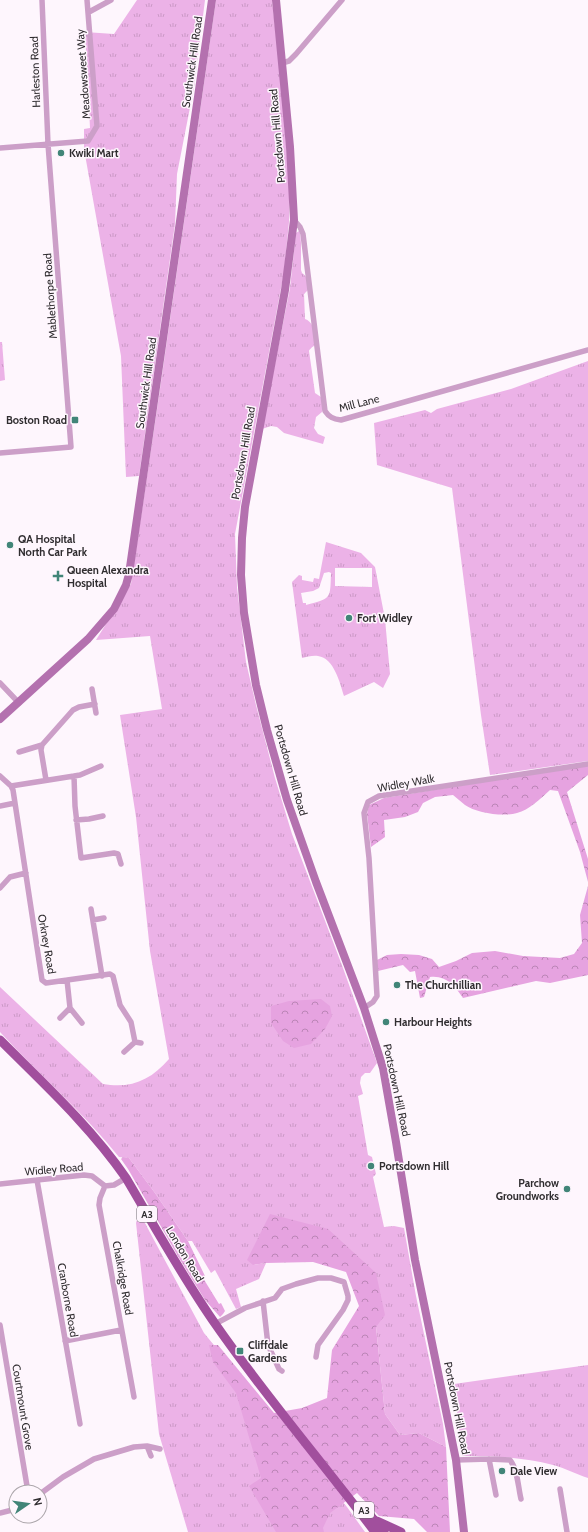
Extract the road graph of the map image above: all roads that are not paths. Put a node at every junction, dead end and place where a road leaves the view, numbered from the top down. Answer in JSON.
{"nodes":[{"id":1,"x":42,"y":0,"type":"edge"},
{"id":2,"x":87,"y":0,"type":"edge"},
{"id":3,"x":111,"y":0,"type":"edge"},
{"id":4,"x":212,"y":0,"type":"edge"},
{"id":5,"x":276,"y":0,"type":"edge"},
{"id":6,"x":342,"y":0,"type":"edge"},
{"id":7,"x":89,"y":12,"type":"junction"},
{"id":8,"x":282,"y":63,"type":"junction"},
{"id":9,"x":48,"y":144,"type":"junction"},
{"id":10,"x":0,"y":148,"type":"edge"},
{"id":11,"x":294,"y":220,"type":"junction"},
{"id":12,"x":588,"y":350,"type":"edge"},
{"id":13,"x":0,"y":453,"type":"edge"},
{"id":14,"x":0,"y":684,"type":"edge"},
{"id":15,"x":92,"y":689,"type":"dead end"},
{"id":16,"x":19,"y":703,"type":"junction"},
{"id":17,"x":94,"y":704,"type":"junction"},
{"id":18,"x":96,"y":713,"type":"dead end"},
{"id":19,"x":0,"y":719,"type":"edge"},
{"id":20,"x":42,"y":745,"type":"junction"},
{"id":21,"x":19,"y":752,"type":"dead end"},
{"id":22,"x":588,"y":764,"type":"edge"},
{"id":23,"x":101,"y":766,"type":"dead end"},
{"id":24,"x":0,"y":776,"type":"edge"},
{"id":25,"x":74,"y":776,"type":"junction"},
{"id":26,"x":46,"y":780,"type":"junction"},
{"id":27,"x":12,"y":786,"type":"junction"},
{"id":28,"x":15,"y":803,"type":"junction"},
{"id":29,"x":0,"y":806,"type":"edge"},
{"id":30,"x":103,"y":816,"type":"dead end"},
{"id":31,"x":76,"y":820,"type":"junction"},
{"id":32,"x":121,"y":864,"type":"dead end"},
{"id":33,"x":26,"y":873,"type":"junction"},
{"id":34,"x":0,"y":888,"type":"edge"},
{"id":35,"x":91,"y":909,"type":"dead end"},
{"id":36,"x":104,"y":918,"type":"dead end"},
{"id":37,"x":93,"y":920,"type":"junction"},
{"id":38,"x":102,"y":976,"type":"junction"},
{"id":39,"x":67,"y":980,"type":"junction"},
{"id":40,"x":70,"y":1008,"type":"junction"},
{"id":41,"x":364,"y":1008,"type":"junction"},
{"id":42,"x":60,"y":1018,"type":"dead end"},
{"id":43,"x":82,"y":1023,"type":"dead end"},
{"id":44,"x":0,"y":1040,"type":"edge"},
{"id":45,"x":124,"y":1052,"type":"dead end"},
{"id":46,"x":126,"y":1178,"type":"junction"},
{"id":47,"x":37,"y":1180,"type":"junction"},
{"id":48,"x":0,"y":1184,"type":"edge"},
{"id":49,"x":105,"y":1186,"type":"junction"},
{"id":50,"x":262,"y":1301,"type":"junction"},
{"id":51,"x":215,"y":1324,"type":"junction"},
{"id":52,"x":0,"y":1325,"type":"edge"},
{"id":53,"x":121,"y":1330,"type":"junction"},
{"id":54,"x":65,"y":1341,"type":"junction"},
{"id":55,"x":316,"y":1356,"type":"dead end"},
{"id":56,"x":282,"y":1372,"type":"dead end"},
{"id":57,"x":134,"y":1397,"type":"dead end"},
{"id":58,"x":80,"y":1424,"type":"dead end"},
{"id":59,"x":147,"y":1446,"type":"junction"},
{"id":60,"x":160,"y":1449,"type":"dead end"},
{"id":61,"x":151,"y":1456,"type":"dead end"},
{"id":62,"x":489,"y":1459,"type":"junction"},
{"id":63,"x":456,"y":1460,"type":"junction"},
{"id":64,"x":27,"y":1484,"type":"edge"},
{"id":65,"x":48,"y":1488,"type":"edge"},
{"id":66,"x":342,"y":1488,"type":"junction"},
{"id":67,"x":560,"y":1489,"type":"dead end"},
{"id":68,"x":496,"y":1495,"type":"dead end"},
{"id":69,"x":521,"y":1499,"type":"dead end"},
{"id":70,"x":372,"y":1518,"type":"junction"},
{"id":71,"x":375,"y":1532,"type":"edge"},
{"id":72,"x":384,"y":1532,"type":"edge"},
{"id":73,"x":401,"y":1532,"type":"edge"},
{"id":74,"x":464,"y":1532,"type":"edge"},
{"id":75,"x":567,"y":1532,"type":"edge"}],
"edges":[{"from":1,"to":9,"type":"street","name":"Harleston Road"},
{"from":2,"to":7,"type":"street","name":"Meadowsweet Way"},
{"from":3,"to":7,"type":"street"},
{"from":4,"to":16,"type":"main road","name":"Southwick Hill Road"},
{"from":5,"to":8,"type":"main road","name":"Portsdown Hill Road"},
{"from":6,"to":8,"type":"street"},
{"from":7,"to":9,"type":"street","name":"Meadowsweet Way"},
{"from":8,"to":11,"type":"main road","name":"Portsdown Hill Road"},
{"from":9,"to":10,"type":"street"},
{"from":9,"to":13,"type":"street","name":"Mablethorpe Road"},
{"from":11,"to":12,"type":"street","name":"Mill Lane"},
{"from":11,"to":41,"type":"main road","name":"Portsdown Hill Road"},
{"from":14,"to":16,"type":"street"},
{"from":15,"to":17,"type":"street"},
{"from":16,"to":19,"type":"main road","name":"Southwick Hill Road"},
{"from":17,"to":18,"type":"street"},
{"from":17,"to":20,"type":"street"},
{"from":20,"to":21,"type":"street"},
{"from":20,"to":26,"type":"street"},
{"from":22,"to":41,"type":"street","name":"Widley Walk"},
{"from":23,"to":25,"type":"street"},
{"from":24,"to":27,"type":"street"},
{"from":25,"to":26,"type":"street"},
{"from":25,"to":31,"type":"street"},
{"from":26,"to":27,"type":"street"},
{"from":27,"to":28,"type":"street","name":"Orkney Road"},
{"from":28,"to":29,"type":"street"},
{"from":28,"to":33,"type":"street","name":"Orkney Road"},
{"from":30,"to":31,"type":"street"},
{"from":31,"to":32,"type":"street"},
{"from":33,"to":34,"type":"street"},
{"from":33,"to":39,"type":"street","name":"Orkney Road"},
{"from":35,"to":37,"type":"street"},
{"from":36,"to":37,"type":"street"},
{"from":37,"to":38,"type":"street"},
{"from":38,"to":39,"type":"street","name":"Orkney Road"},
{"from":38,"to":45,"type":"street"},
{"from":39,"to":40,"type":"street"},
{"from":40,"to":42,"type":"street"},
{"from":40,"to":43,"type":"street"},
{"from":41,"to":63,"type":"main road","name":"Portsdown Hill Road"},
{"from":44,"to":46,"type":"main road","name":"London Road","number":"A3"},
{"from":46,"to":49,"type":"street"},
{"from":46,"to":51,"type":"main road","name":"London Road","number":"A3"},
{"from":47,"to":48,"type":"street","name":"Widley Road"},
{"from":47,"to":49,"type":"street","name":"Widley Road"},
{"from":47,"to":54,"type":"street","name":"Cranborne Road"},
{"from":49,"to":53,"type":"street","name":"Chalkridge Road"},
{"from":50,"to":51,"type":"street"},
{"from":50,"to":55,"type":"street"},
{"from":50,"to":56,"type":"street"},
{"from":51,"to":66,"type":"main road","name":"London Road","number":"A3"},
{"from":52,"to":64,"type":"street","name":"Courtmount Grove"},
{"from":53,"to":54,"type":"street"},
{"from":53,"to":57,"type":"street","name":"Chalkridge Road"},
{"from":54,"to":58,"type":"street","name":"Cranborne Road"},
{"from":59,"to":60,"type":"street"},
{"from":59,"to":61,"type":"street"},
{"from":59,"to":65,"type":"street"},
{"from":62,"to":63,"type":"street"},
{"from":62,"to":68,"type":"street"},
{"from":62,"to":69,"type":"street"},
{"from":63,"to":74,"type":"main road","name":"Portsdown Hill Road"},
{"from":66,"to":70,"type":"main road","name":"London Road","number":"A3"},
{"from":66,"to":71,"type":"main road","name":"London Road","number":"A3"},
{"from":67,"to":75,"type":"street"},
{"from":70,"to":72,"type":"main road","name":"London Road","number":"A3"},
{"from":70,"to":73,"type":"main road"}]}
